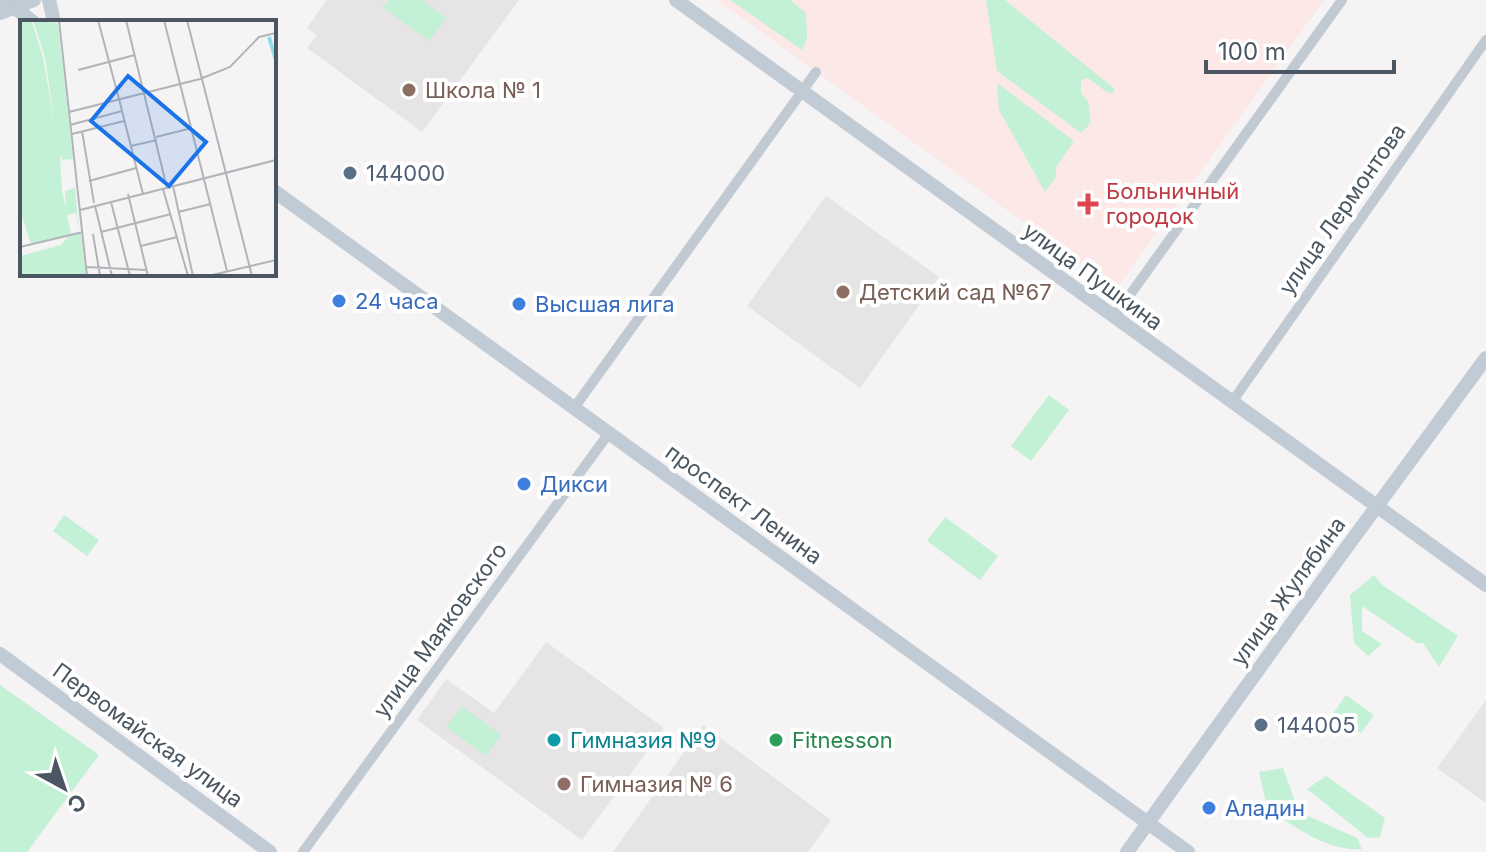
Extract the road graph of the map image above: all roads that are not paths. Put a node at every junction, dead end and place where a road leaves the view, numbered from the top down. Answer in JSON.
{"nodes":[{"id":1,"x":34,"y":0,"type":"edge"},
{"id":2,"x":49,"y":0,"type":"edge"},
{"id":3,"x":676,"y":0,"type":"edge"},
{"id":4,"x":1342,"y":0,"type":"edge"},
{"id":5,"x":6,"y":7,"type":"edge"},
{"id":6,"x":29,"y":20,"type":"edge"},
{"id":7,"x":54,"y":20,"type":"edge"},
{"id":8,"x":1486,"y":40,"type":"edge"},
{"id":9,"x":816,"y":72,"type":"dead end"},
{"id":10,"x":802,"y":92,"type":"junction"},
{"id":11,"x":276,"y":192,"type":"edge"},
{"id":12,"x":1114,"y":317,"type":"junction"},
{"id":13,"x":1486,"y":358,"type":"edge"},
{"id":14,"x":1232,"y":402,"type":"junction"},
{"id":15,"x":574,"y":408,"type":"junction"},
{"id":16,"x":609,"y":433,"type":"junction"},
{"id":17,"x":1376,"y":507,"type":"junction"},
{"id":18,"x":1486,"y":585,"type":"edge"},
{"id":19,"x":0,"y":654,"type":"edge"},
{"id":20,"x":1148,"y":823,"type":"junction"},
{"id":21,"x":270,"y":852,"type":"edge"},
{"id":22,"x":303,"y":852,"type":"edge"},
{"id":23,"x":1127,"y":852,"type":"edge"},
{"id":24,"x":1188,"y":852,"type":"edge"}],
"edges":[{"from":1,"to":5,"type":"main road"},
{"from":2,"to":7,"type":"main road"},
{"from":3,"to":10,"type":"main road","name":"улица Пушкина"},
{"from":4,"to":12,"type":"street"},
{"from":5,"to":6,"type":"main road"},
{"from":8,"to":14,"type":"street","name":"улица Лермонтова"},
{"from":9,"to":10,"type":"street"},
{"from":10,"to":12,"type":"main road","name":"улица Пушкина"},
{"from":10,"to":15,"type":"street"},
{"from":11,"to":15,"type":"main road","name":"проспект Ленина"},
{"from":12,"to":14,"type":"main road","name":"улица Пушкина"},
{"from":13,"to":17,"type":"main road","name":"улица Жулябина"},
{"from":14,"to":17,"type":"main road","name":"улица Пушкина"},
{"from":15,"to":16,"type":"main road","name":"проспект Ленина"},
{"from":16,"to":20,"type":"main road","name":"проспект Ленина"},
{"from":16,"to":22,"type":"street","name":"улица Маяковского"},
{"from":17,"to":18,"type":"main road","name":"улица Пушкина"},
{"from":17,"to":20,"type":"main road","name":"улица Жулябина"},
{"from":19,"to":21,"type":"main road","name":"Первомайская улица"},
{"from":20,"to":23,"type":"main road","name":"улица Жулябина"},
{"from":20,"to":24,"type":"main road","name":"проспект Ленина"}]}
